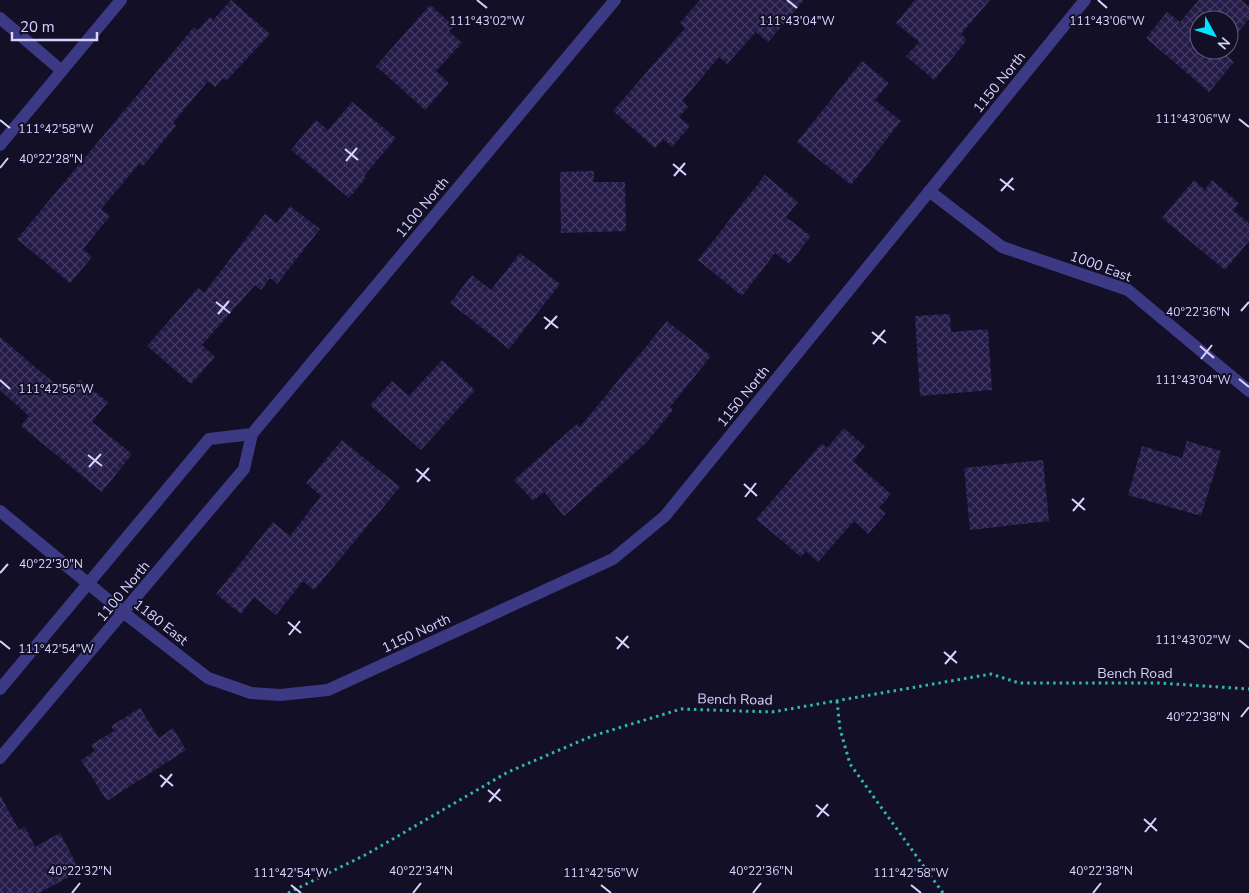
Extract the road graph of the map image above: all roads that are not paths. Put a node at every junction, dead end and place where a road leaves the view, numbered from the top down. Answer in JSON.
{"nodes":[{"id":1,"x":122,"y":0,"type":"edge"},
{"id":2,"x":615,"y":0,"type":"edge"},
{"id":3,"x":1085,"y":0,"type":"edge"},
{"id":4,"x":0,"y":18,"type":"edge"},
{"id":5,"x":62,"y":71,"type":"junction"},
{"id":6,"x":0,"y":145,"type":"edge"},
{"id":7,"x":929,"y":191,"type":"junction"},
{"id":8,"x":1249,"y":391,"type":"edge"},
{"id":9,"x":252,"y":434,"type":"junction"},
{"id":10,"x":0,"y":510,"type":"edge"},
{"id":11,"x":88,"y":583,"type":"junction"},
{"id":12,"x":124,"y":613,"type":"junction"},
{"id":13,"x":0,"y":689,"type":"edge"},
{"id":14,"x":328,"y":690,"type":"joint"},
{"id":15,"x":0,"y":758,"type":"edge"}],
"edges":[{"from":1,"to":5,"type":"street"},
{"from":2,"to":9,"type":"street","name":"1100 North"},
{"from":3,"to":7,"type":"street","name":"1150 North"},
{"from":4,"to":5,"type":"street"},
{"from":5,"to":6,"type":"street"},
{"from":7,"to":8,"type":"street","name":"1000 East"},
{"from":7,"to":14,"type":"street","name":"1150 North"},
{"from":9,"to":11,"type":"street"},
{"from":9,"to":12,"type":"street","name":"1100 North"},
{"from":10,"to":11,"type":"street","name":"1180 East"},
{"from":11,"to":12,"type":"street","name":"1180 East"},
{"from":11,"to":13,"type":"street"},
{"from":12,"to":14,"type":"street","name":"1180 East"},
{"from":12,"to":15,"type":"street","name":"1100 North"}]}
